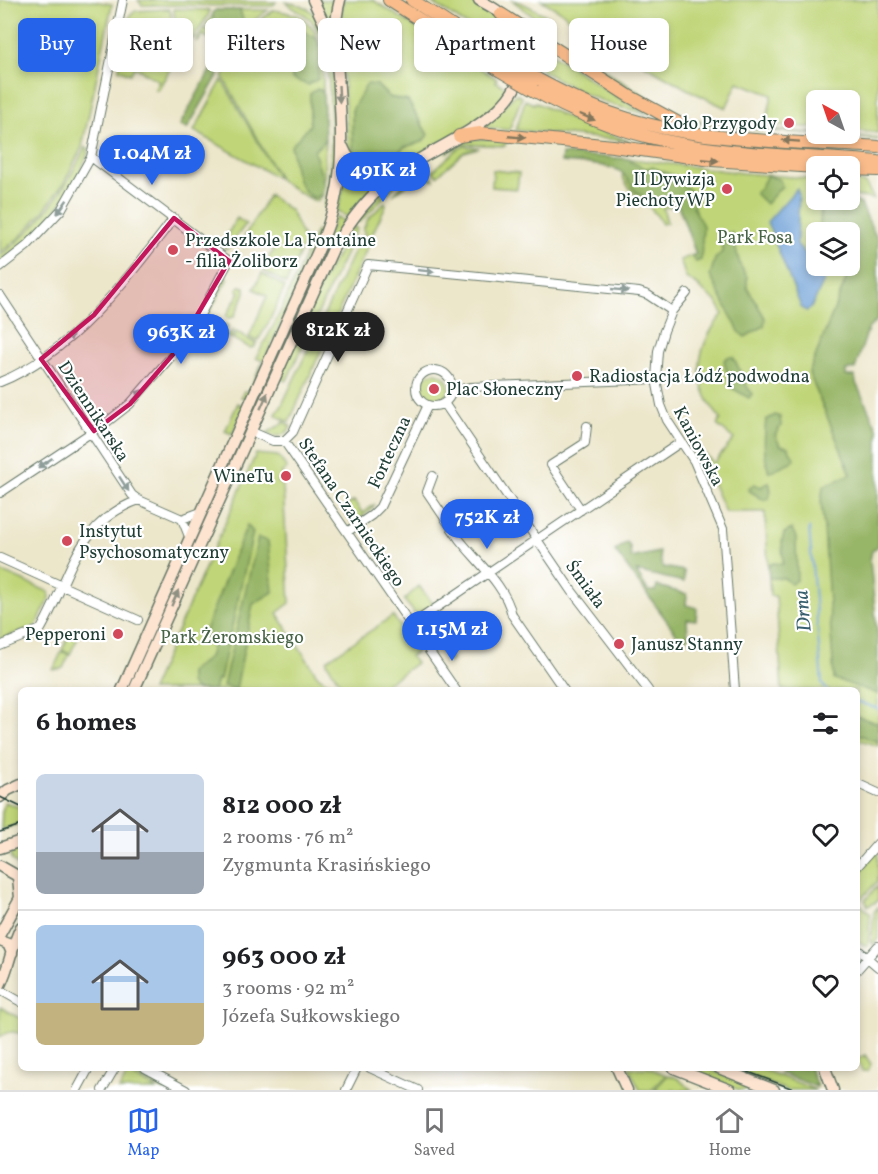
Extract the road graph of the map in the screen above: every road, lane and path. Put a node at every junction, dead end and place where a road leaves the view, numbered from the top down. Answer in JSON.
{"nodes":[{"id":1,"x":123,"y":0,"type":"edge"},
{"id":2,"x":313,"y":0,"type":"edge"},
{"id":3,"x":340,"y":0,"type":"edge"},
{"id":4,"x":390,"y":0,"type":"edge"},
{"id":5,"x":412,"y":0,"type":"edge"},
{"id":6,"x":479,"y":0,"type":"edge"},
{"id":7,"x":501,"y":14,"type":"junction"},
{"id":8,"x":321,"y":18,"type":"edge"},
{"id":9,"x":337,"y":18,"type":"edge"},
{"id":10,"x":337,"y":72,"type":"edge"},
{"id":11,"x":536,"y":85,"type":"junction"},
{"id":12,"x":699,"y":134,"type":"junction"},
{"id":13,"x":459,"y":136,"type":"junction"},
{"id":14,"x":342,"y":141,"type":"junction"},
{"id":15,"x":878,"y":147,"type":"edge"},
{"id":16,"x":91,"y":157,"type":"junction"},
{"id":17,"x":878,"y":162,"type":"edge"},
{"id":18,"x":806,"y":165,"type":"edge"},
{"id":19,"x":860,"y":169,"type":"edge"},
{"id":20,"x":878,"y":170,"type":"edge"},
{"id":21,"x":400,"y":171,"type":"junction"},
{"id":22,"x":174,"y":218,"type":"junction"},
{"id":23,"x":0,"y":267,"type":"edge"},
{"id":24,"x":687,"y":293,"type":"dead end"},
{"id":25,"x":0,"y":295,"type":"edge"},
{"id":26,"x":672,"y":311,"type":"junction"},
{"id":27,"x":41,"y":359,"type":"junction"},
{"id":28,"x":656,"y":379,"type":"junction"},
{"id":29,"x":0,"y":381,"type":"edge"},
{"id":30,"x":452,"y":391,"type":"junction"},
{"id":31,"x":444,"y":403,"type":"junction"},
{"id":32,"x":428,"y":405,"type":"junction"},
{"id":33,"x":588,"y":426,"type":"dead end"},
{"id":34,"x":245,"y":430,"type":"junction"},
{"id":35,"x":91,"y":432,"type":"junction"},
{"id":36,"x":284,"y":441,"type":"junction"},
{"id":37,"x":681,"y":442,"type":"junction"},
{"id":38,"x":433,"y":476,"type":"dead end"},
{"id":39,"x":0,"y":493,"type":"edge"},
{"id":40,"x":139,"y":501,"type":"junction"},
{"id":41,"x":581,"y":510,"type":"junction"},
{"id":42,"x":202,"y":512,"type":"junction"},
{"id":43,"x":182,"y":519,"type":"junction"},
{"id":44,"x":347,"y":532,"type":"junction"},
{"id":45,"x":190,"y":538,"type":"junction"},
{"id":46,"x":537,"y":540,"type":"junction"},
{"id":47,"x":0,"y":558,"type":"edge"},
{"id":48,"x":488,"y":574,"type":"junction"},
{"id":49,"x":62,"y":586,"type":"junction"},
{"id":50,"x":138,"y":620,"type":"dead end"},
{"id":51,"x":411,"y":625,"type":"junction"},
{"id":52,"x":0,"y":646,"type":"edge"},
{"id":53,"x":123,"y":687,"type":"edge"},
{"id":54,"x":135,"y":687,"type":"edge"},
{"id":55,"x":454,"y":687,"type":"edge"},
{"id":56,"x":562,"y":687,"type":"edge"},
{"id":57,"x":646,"y":687,"type":"edge"},
{"id":58,"x":735,"y":687,"type":"edge"},
{"id":59,"x":0,"y":784,"type":"edge"},
{"id":60,"x":18,"y":785,"type":"edge"},
{"id":61,"x":860,"y":785,"type":"edge"},
{"id":62,"x":18,"y":786,"type":"edge"},
{"id":63,"x":878,"y":793,"type":"edge"},
{"id":64,"x":0,"y":796,"type":"edge"},
{"id":65,"x":18,"y":841,"type":"edge"},
{"id":66,"x":878,"y":843,"type":"edge"},
{"id":67,"x":0,"y":848,"type":"edge"},
{"id":68,"x":0,"y":855,"type":"edge"},
{"id":69,"x":860,"y":863,"type":"edge"},
{"id":70,"x":0,"y":866,"type":"edge"},
{"id":71,"x":17,"y":876,"type":"edge"},
{"id":72,"x":18,"y":902,"type":"edge"},
{"id":73,"x":18,"y":933,"type":"edge"},
{"id":74,"x":0,"y":934,"type":"edge"},
{"id":75,"x":0,"y":941,"type":"edge"},
{"id":76,"x":878,"y":946,"type":"edge"},
{"id":77,"x":860,"y":951,"type":"edge"},
{"id":78,"x":12,"y":953,"type":"junction"},
{"id":79,"x":868,"y":958,"type":"junction"},
{"id":80,"x":860,"y":967,"type":"edge"},
{"id":81,"x":878,"y":967,"type":"edge"},
{"id":82,"x":0,"y":985,"type":"edge"},
{"id":83,"x":0,"y":990,"type":"edge"},
{"id":84,"x":18,"y":1000,"type":"edge"},
{"id":85,"x":87,"y":1071,"type":"edge"},
{"id":86,"x":113,"y":1071,"type":"edge"},
{"id":87,"x":151,"y":1071,"type":"edge"},
{"id":88,"x":356,"y":1071,"type":"edge"},
{"id":89,"x":377,"y":1071,"type":"edge"},
{"id":90,"x":618,"y":1071,"type":"edge"},
{"id":91,"x":682,"y":1071,"type":"edge"},
{"id":92,"x":726,"y":1071,"type":"edge"},
{"id":93,"x":826,"y":1071,"type":"edge"},
{"id":94,"x":77,"y":1090,"type":"edge"},
{"id":95,"x":102,"y":1090,"type":"edge"},
{"id":96,"x":186,"y":1090,"type":"edge"},
{"id":97,"x":346,"y":1090,"type":"edge"},
{"id":98,"x":418,"y":1090,"type":"edge"},
{"id":99,"x":627,"y":1090,"type":"edge"},
{"id":100,"x":730,"y":1090,"type":"edge"},
{"id":101,"x":774,"y":1090,"type":"edge"},
{"id":102,"x":833,"y":1090,"type":"edge"}],
"edges":[{"from":1,"to":16,"type":"street"},
{"from":2,"to":8,"type":"main road"},
{"from":3,"to":9,"type":"main road"},
{"from":4,"to":11,"type":"main road","bridge":true},
{"from":5,"to":11,"type":"main road","bridge":true},
{"from":6,"to":7,"type":"main road"},
{"from":7,"to":12,"type":"main road"},
{"from":7,"to":13,"type":"main road"},
{"from":10,"to":14,"type":"main road","one_way":true},
{"from":11,"to":12,"type":"main road"},
{"from":11,"to":17,"type":"main road","one_way":true},
{"from":15,"to":12,"type":"main road","one_way":true},
{"from":13,"to":18,"type":"main road","one_way":true},
{"from":13,"to":21,"type":"main road"},
{"from":14,"to":21,"type":"main road"},
{"from":14,"to":34,"type":"main road"},
{"from":16,"to":22,"type":"street"},
{"from":16,"to":23,"type":"street","one_way":true},
{"from":19,"to":20,"type":"main road"},
{"from":34,"to":21,"type":"main road","one_way":true},
{"from":27,"to":22,"type":"street","one_way":true},
{"from":35,"to":22,"type":"street","one_way":true},
{"from":24,"to":26,"type":"street","name":"Kaniowska"},
{"from":25,"to":27,"type":"street","name":"Dziennikarska"},
{"from":26,"to":28,"type":"street","name":"Kaniowska"},
{"from":36,"to":26,"type":"street","one_way":true},
{"from":27,"to":29,"type":"street"},
{"from":27,"to":35,"type":"street","name":"Dziennikarska"},
{"from":28,"to":30,"type":"street"},
{"from":28,"to":37,"type":"street","name":"Kaniowska"},
{"from":30,"to":31,"type":"street"},
{"from":30,"to":32,"type":"street"},
{"from":31,"to":32,"type":"street"},
{"from":31,"to":46,"type":"street","name":"Śmiała"},
{"from":32,"to":44,"type":"street","name":"Forteczna"},
{"from":33,"to":41,"type":"street"},
{"from":34,"to":36,"type":"street","name":"Stefana Czarnieckiego"},
{"from":34,"to":42,"type":"main road"},
{"from":54,"to":34,"type":"main road","one_way":true},
{"from":35,"to":39,"type":"street","one_way":true},
{"from":35,"to":40,"type":"street","name":"Dziennikarska","one_way":true},
{"from":36,"to":44,"type":"street","name":"Stefana Czarnieckiego"},
{"from":37,"to":41,"type":"street"},
{"from":37,"to":58,"type":"street","name":"Kaniowska"},
{"from":38,"to":48,"type":"street"},
{"from":40,"to":43,"type":"street","name":"Dziennikarska"},
{"from":40,"to":49,"type":"street"},
{"from":41,"to":46,"type":"street"},
{"from":42,"to":43,"type":"street"},
{"from":42,"to":45,"type":"main road"},
{"from":43,"to":45,"type":"street"},
{"from":44,"to":51,"type":"street","name":"Stefana Czarnieckiego"},
{"from":45,"to":53,"type":"main road"},
{"from":46,"to":48,"type":"street"},
{"from":46,"to":57,"type":"street","name":"Śmiała"},
{"from":47,"to":49,"type":"street"},
{"from":48,"to":51,"type":"street"},
{"from":48,"to":56,"type":"street"},
{"from":49,"to":50,"type":"street"},
{"from":49,"to":52,"type":"street"},
{"from":51,"to":55,"type":"street","name":"Stefana Czarnieckiego"},
{"from":59,"to":60,"type":"main road"},
{"from":61,"to":63,"type":"street"},
{"from":62,"to":64,"type":"main road"},
{"from":65,"to":67,"type":"main road"},
{"from":66,"to":69,"type":"street"},
{"from":68,"to":71,"type":"main road"},
{"from":70,"to":71,"type":"main road"},
{"from":72,"to":74,"type":"main road"},
{"from":73,"to":78,"type":"main road"},
{"from":75,"to":78,"type":"main road"},
{"from":76,"to":79,"type":"street"},
{"from":77,"to":79,"type":"street"},
{"from":78,"to":82,"type":"main road"},
{"from":79,"to":80,"type":"street"},
{"from":79,"to":81,"type":"street"},
{"from":83,"to":84,"type":"street"},
{"from":85,"to":94,"type":"street"},
{"from":86,"to":95,"type":"street"},
{"from":87,"to":96,"type":"street"},
{"from":88,"to":97,"type":"street"},
{"from":89,"to":98,"type":"street"},
{"from":90,"to":99,"type":"main road"},
{"from":91,"to":100,"type":"main road"},
{"from":92,"to":101,"type":"main road"},
{"from":93,"to":102,"type":"main road"}]}
